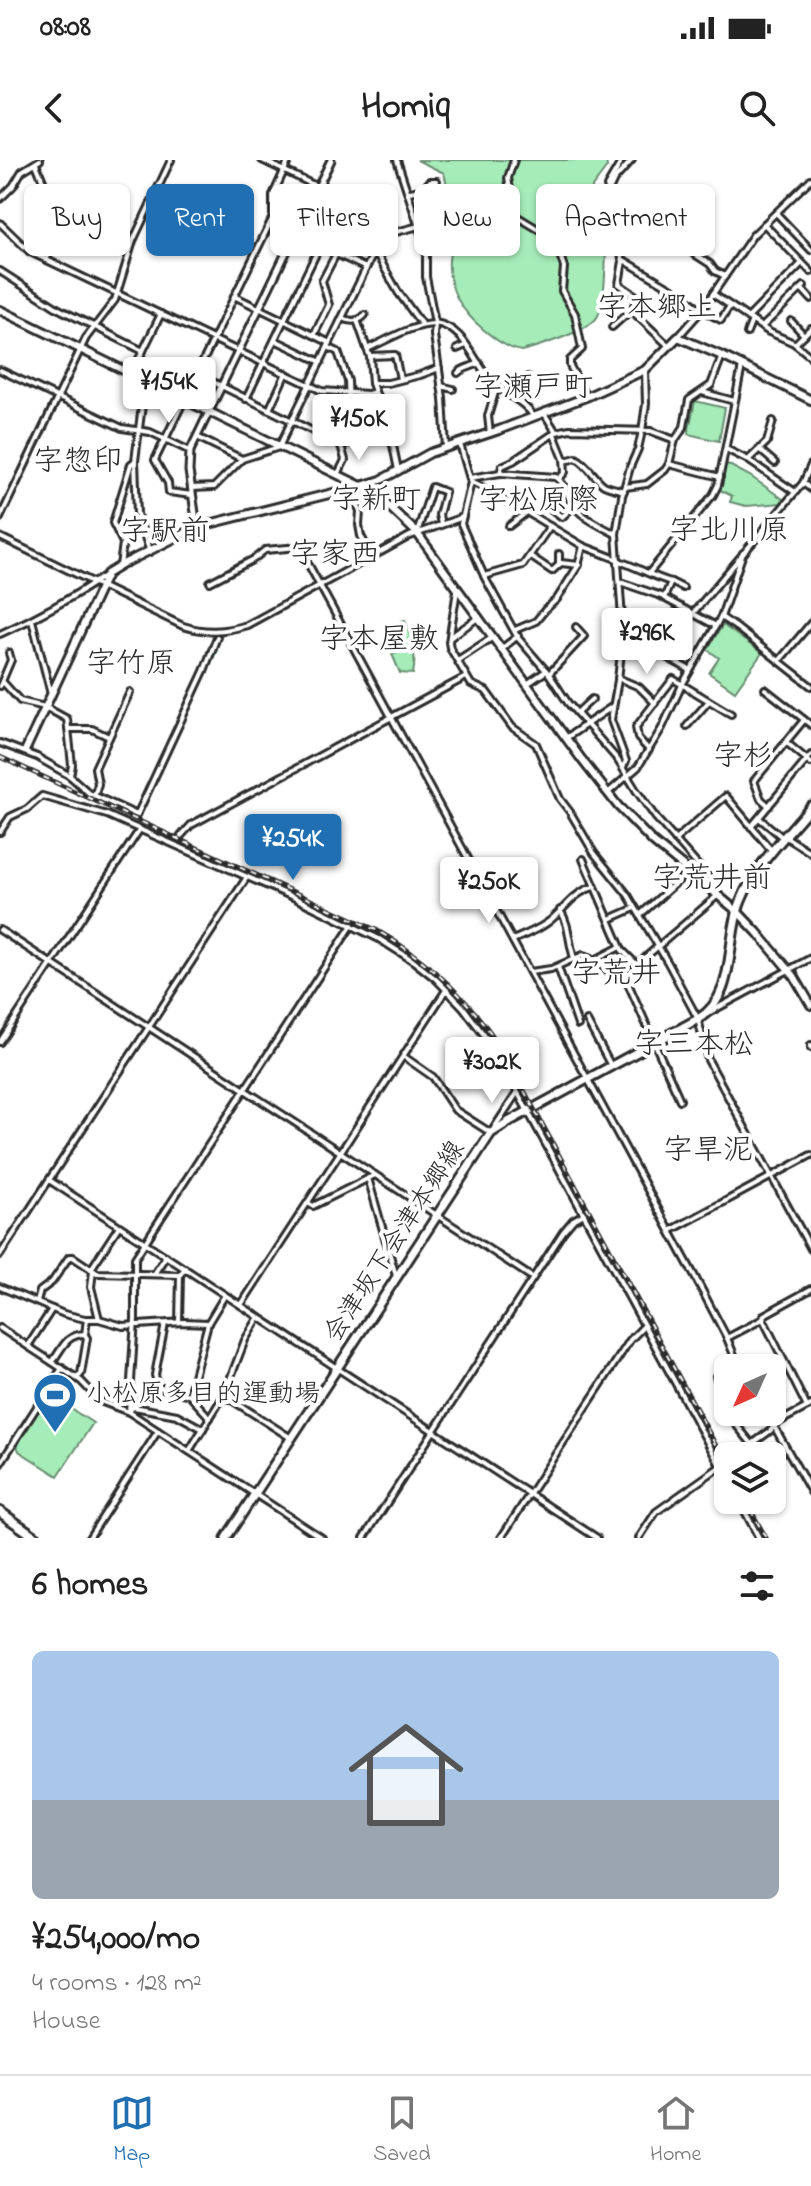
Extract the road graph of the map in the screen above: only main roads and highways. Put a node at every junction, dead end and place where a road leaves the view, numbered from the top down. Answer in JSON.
{"nodes":[{"id":1,"x":0,"y":310,"type":"edge"},
{"id":2,"x":811,"y":400,"type":"edge"},
{"id":3,"x":361,"y":486,"type":"junction"},
{"id":4,"x":25,"y":751,"type":"road end"},
{"id":5,"x":811,"y":806,"type":"edge"},
{"id":6,"x":737,"y":911,"type":"junction"},
{"id":7,"x":811,"y":1005,"type":"edge"},
{"id":8,"x":0,"y":1512,"type":"edge"},
{"id":9,"x":37,"y":1538,"type":"edge"},
{"id":10,"x":226,"y":1538,"type":"edge"}],
"edges":[{"from":1,"to":3,"type":"main road"},
{"from":2,"to":3,"type":"main road"},
{"from":3,"to":4,"type":"main road"},
{"from":3,"to":6,"type":"main road"},
{"from":5,"to":6,"type":"main road"},
{"from":6,"to":7,"type":"main road"},
{"from":6,"to":10,"type":"main road","name":"会津坂下会津本郷線"},
{"from":8,"to":9,"type":"highway"}]}
